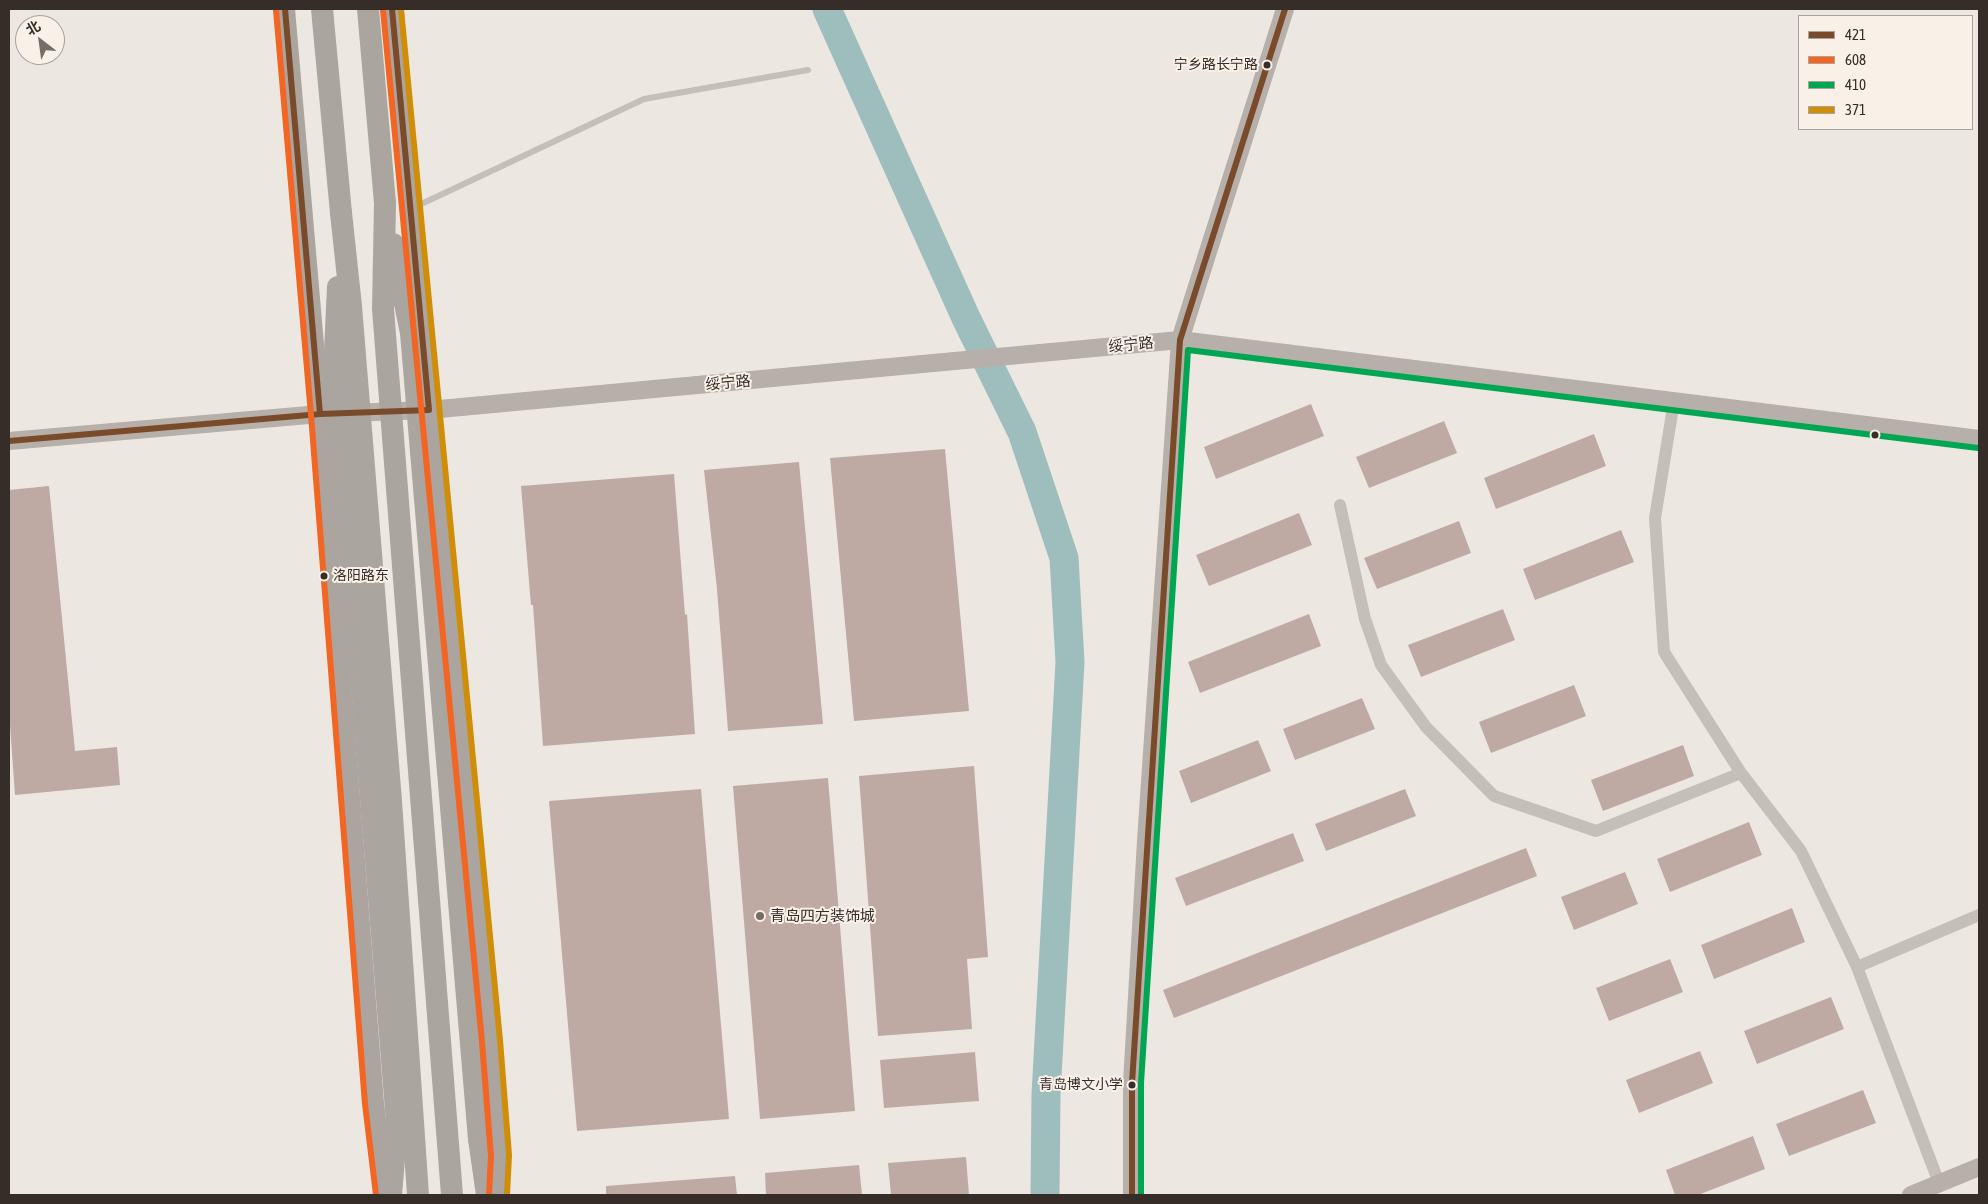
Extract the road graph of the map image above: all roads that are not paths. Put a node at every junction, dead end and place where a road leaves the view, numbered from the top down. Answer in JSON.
{"nodes":[{"id":1,"x":285,"y":9,"type":"edge"},
{"id":2,"x":322,"y":9,"type":"edge"},
{"id":3,"x":368,"y":9,"type":"edge"},
{"id":4,"x":392,"y":9,"type":"edge"},
{"id":5,"x":1285,"y":9,"type":"edge"},
{"id":6,"x":808,"y":70,"type":"dead end"},
{"id":7,"x":385,"y":203,"type":"junction"},
{"id":8,"x":412,"y":209,"type":"junction"},
{"id":9,"x":341,"y":213,"type":"junction"},
{"id":10,"x":1180,"y":340,"type":"junction"},
{"id":11,"x":1674,"y":401,"type":"junction"},
{"id":12,"x":429,"y":410,"type":"junction"},
{"id":13,"x":320,"y":414,"type":"junction"},
{"id":14,"x":1979,"y":439,"type":"edge"},
{"id":15,"x":9,"y":441,"type":"edge"},
{"id":16,"x":1340,"y":506,"type":"dead end"},
{"id":17,"x":1741,"y":773,"type":"junction"},
{"id":18,"x":1979,"y":915,"type":"edge"},
{"id":19,"x":1857,"y":967,"type":"junction"},
{"id":20,"x":1979,"y":1167,"type":"edge"},
{"id":21,"x":1940,"y":1183,"type":"junction"},
{"id":22,"x":385,"y":1195,"type":"edge"},
{"id":23,"x":391,"y":1195,"type":"edge"},
{"id":24,"x":418,"y":1195,"type":"edge"},
{"id":25,"x":452,"y":1195,"type":"edge"},
{"id":26,"x":487,"y":1195,"type":"edge"},
{"id":27,"x":498,"y":1195,"type":"edge"},
{"id":28,"x":1132,"y":1195,"type":"edge"},
{"id":29,"x":1911,"y":1195,"type":"edge"}],
"edges":[{"from":1,"to":13,"type":"main road"},
{"from":2,"to":9,"type":"highway"},
{"from":3,"to":7,"type":"highway"},
{"from":4,"to":8,"type":"main road"},
{"from":5,"to":10,"type":"street"},
{"from":6,"to":8,"type":"lane"},
{"from":7,"to":25,"type":"highway","bridge":true},
{"from":7,"to":26,"type":"highway","bridge":true},
{"from":8,"to":12,"type":"main road"},
{"from":9,"to":23,"type":"highway","bridge":true},
{"from":9,"to":24,"type":"highway","bridge":true},
{"from":10,"to":11,"type":"street","name":"绥宁路"},
{"from":10,"to":12,"type":"street","name":"绥宁路"},
{"from":10,"to":28,"type":"street"},
{"from":11,"to":14,"type":"street","name":"绥宁路"},
{"from":11,"to":17,"type":"street"},
{"from":12,"to":13,"type":"street","name":"绥宁路"},
{"from":12,"to":27,"type":"main road"},
{"from":13,"to":15,"type":"street","name":"绥宁路"},
{"from":13,"to":22,"type":"main road"},
{"from":16,"to":17,"type":"street"},
{"from":17,"to":19,"type":"street"},
{"from":18,"to":19,"type":"street"},
{"from":19,"to":21,"type":"street"},
{"from":20,"to":21,"type":"street"},
{"from":21,"to":29,"type":"street"}]}
